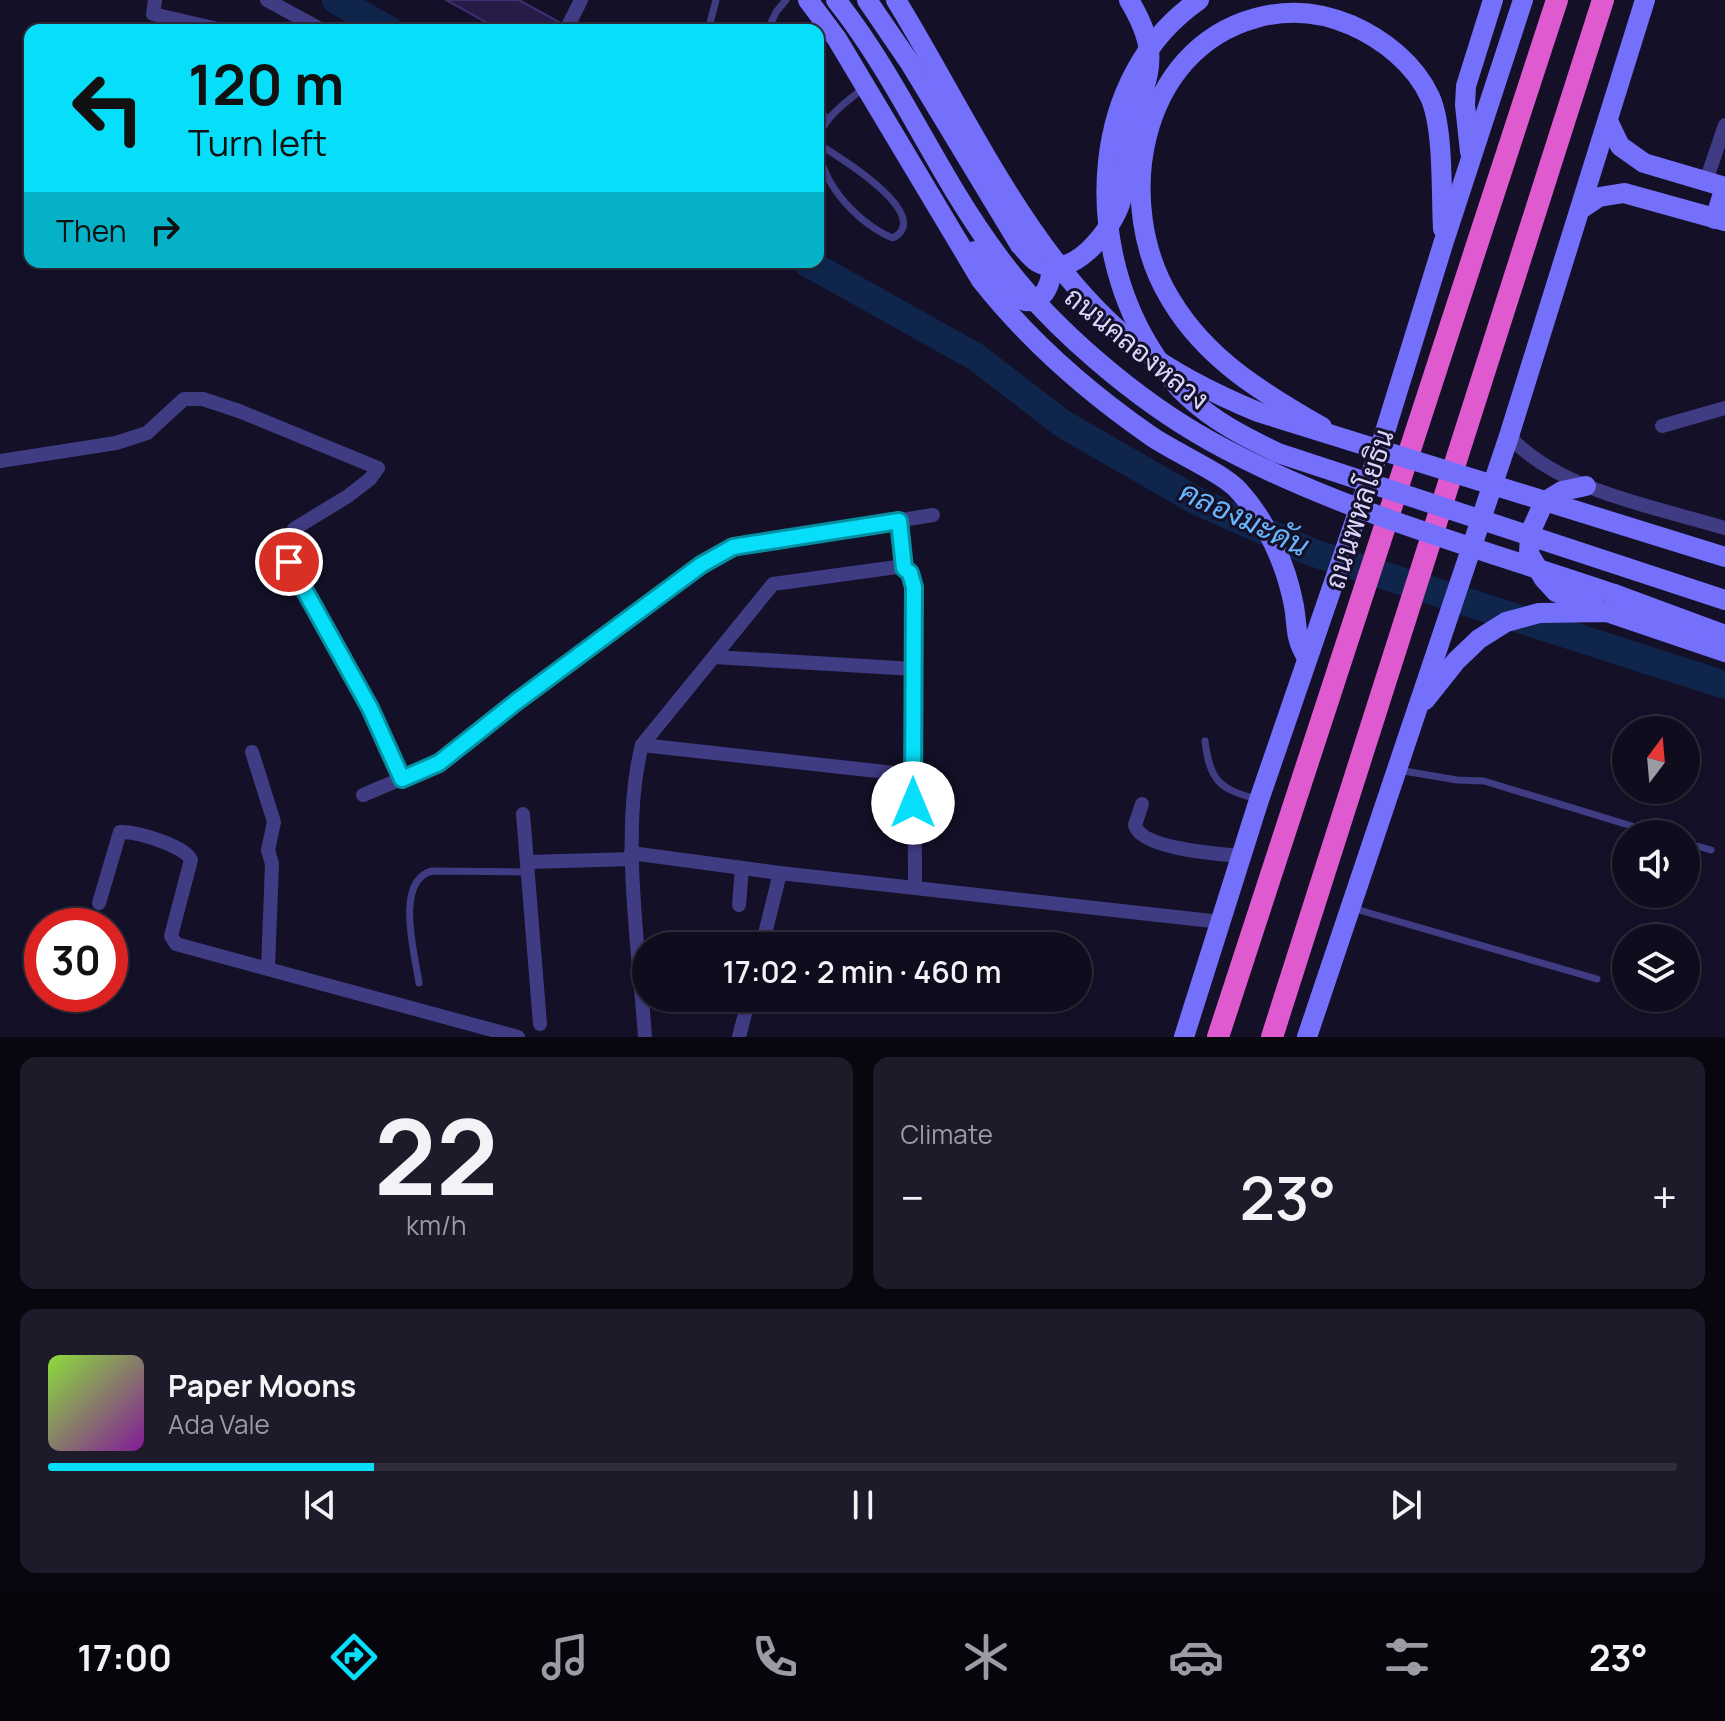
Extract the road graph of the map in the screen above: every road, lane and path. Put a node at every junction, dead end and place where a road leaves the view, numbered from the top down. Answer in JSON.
{"nodes":[{"id":1,"x":155,"y":0,"type":"edge"},
{"id":2,"x":267,"y":0,"type":"edge"},
{"id":3,"x":581,"y":0,"type":"edge"},
{"id":4,"x":716,"y":0,"type":"edge"},
{"id":5,"x":786,"y":0,"type":"edge"},
{"id":6,"x":808,"y":0,"type":"edge"},
{"id":7,"x":836,"y":0,"type":"edge"},
{"id":8,"x":867,"y":0,"type":"edge"},
{"id":9,"x":896,"y":0,"type":"edge"},
{"id":10,"x":1129,"y":0,"type":"edge"},
{"id":11,"x":1199,"y":0,"type":"edge"},
{"id":12,"x":1493,"y":0,"type":"edge"},
{"id":13,"x":1523,"y":0,"type":"edge"},
{"id":14,"x":1557,"y":0,"type":"edge"},
{"id":15,"x":1603,"y":0,"type":"edge"},
{"id":16,"x":1645,"y":0,"type":"edge"},
{"id":17,"x":196,"y":24,"type":"edge"},
{"id":18,"x":311,"y":24,"type":"edge"},
{"id":19,"x":569,"y":24,"type":"edge"},
{"id":20,"x":710,"y":24,"type":"edge"},
{"id":21,"x":771,"y":24,"type":"edge"},
{"id":22,"x":865,"y":87,"type":"junction"},
{"id":23,"x":824,"y":115,"type":"edge"},
{"id":24,"x":828,"y":120,"type":"junction"},
{"id":25,"x":1608,"y":121,"type":"junction"},
{"id":26,"x":1725,"y":125,"type":"edge"},
{"id":27,"x":824,"y":126,"type":"edge"},
{"id":28,"x":824,"y":148,"type":"edge"},
{"id":29,"x":1471,"y":160,"type":"junction"},
{"id":30,"x":824,"y":171,"type":"edge"},
{"id":31,"x":1716,"y":184,"type":"edge"},
{"id":32,"x":1581,"y":209,"type":"junction"},
{"id":33,"x":941,"y":214,"type":"junction"},
{"id":34,"x":1720,"y":220,"type":"edge"},
{"id":35,"x":1444,"y":241,"type":"junction"},
{"id":36,"x":1052,"y":266,"type":"junction"},
{"id":37,"x":1725,"y":408,"type":"edge"},
{"id":38,"x":1662,"y":426,"type":"dead end"},
{"id":39,"x":1509,"y":436,"type":"junction"},
{"id":40,"x":1340,"y":438,"type":"junction"},
{"id":41,"x":0,"y":461,"type":"edge"},
{"id":42,"x":1586,"y":486,"type":"junction"},
{"id":43,"x":933,"y":515,"type":"dead end"},
{"id":44,"x":899,"y":521,"type":"junction"},
{"id":45,"x":1725,"y":528,"type":"edge"},
{"id":46,"x":1725,"y":557,"type":"edge"},
{"id":47,"x":904,"y":568,"type":"junction"},
{"id":48,"x":1725,"y":600,"type":"edge"},
{"id":49,"x":1610,"y":603,"type":"junction"},
{"id":50,"x":1725,"y":624,"type":"edge"},
{"id":51,"x":1725,"y":635,"type":"edge"},
{"id":52,"x":1725,"y":652,"type":"edge"},
{"id":53,"x":714,"y":657,"type":"junction"},
{"id":54,"x":1307,"y":658,"type":"junction"},
{"id":55,"x":914,"y":669,"type":"junction"},
{"id":56,"x":1414,"y":716,"type":"junction"},
{"id":57,"x":1205,"y":741,"type":"dead end"},
{"id":58,"x":642,"y":745,"type":"junction"},
{"id":59,"x":252,"y":752,"type":"dead end"},
{"id":60,"x":1396,"y":770,"type":"junction"},
{"id":61,"x":913,"y":775,"type":"junction"},
{"id":62,"x":402,"y":779,"type":"junction"},
{"id":63,"x":363,"y":795,"type":"dead end"},
{"id":64,"x":1259,"y":800,"type":"junction"},
{"id":65,"x":1142,"y":804,"type":"dead end"},
{"id":66,"x":523,"y":814,"type":"dead end"},
{"id":67,"x":1612,"y":820,"type":"edge"},
{"id":68,"x":1700,"y":847,"type":"edge"},
{"id":69,"x":1711,"y":850,"type":"dead end"},
{"id":70,"x":632,"y":856,"type":"junction"},
{"id":71,"x":1241,"y":856,"type":"junction"},
{"id":72,"x":528,"y":867,"type":"junction"},
{"id":73,"x":742,"y":868,"type":"junction"},
{"id":74,"x":780,"y":873,"type":"junction"},
{"id":75,"x":915,"y":887,"type":"junction"},
{"id":76,"x":99,"y":903,"type":"dead end"},
{"id":77,"x":739,"y":905,"type":"dead end"},
{"id":78,"x":1350,"y":907,"type":"junction"},
{"id":79,"x":1221,"y":922,"type":"junction"},
{"id":80,"x":640,"y":932,"type":"edge"},
{"id":81,"x":765,"y":932,"type":"edge"},
{"id":82,"x":268,"y":968,"type":"junction"},
{"id":83,"x":1597,"y":979,"type":"dead end"},
{"id":84,"x":419,"y":983,"type":"dead end"},
{"id":85,"x":644,"y":1012,"type":"edge"},
{"id":86,"x":745,"y":1012,"type":"edge"},
{"id":87,"x":540,"y":1024,"type":"dead end"},
{"id":88,"x":518,"y":1037,"type":"edge"},
{"id":89,"x":645,"y":1037,"type":"edge"},
{"id":90,"x":739,"y":1037,"type":"edge"},
{"id":91,"x":1184,"y":1037,"type":"edge"},
{"id":92,"x":1218,"y":1037,"type":"edge"},
{"id":93,"x":1272,"y":1037,"type":"edge"},
{"id":94,"x":1307,"y":1037,"type":"edge"}],
"edges":[{"from":1,"to":17,"type":"street"},
{"from":2,"to":18,"type":"street"},
{"from":3,"to":19,"type":"street"},
{"from":4,"to":20,"type":"lane"},
{"from":5,"to":21,"type":"lane"},
{"from":6,"to":22,"type":"main road"},
{"from":7,"to":49,"type":"main road","name":"ถนนคลองหลวง","bridge":true},
{"from":8,"to":36,"type":"main road"},
{"from":9,"to":40,"type":"main road","name":"ถนนคลองหลวง","bridge":true},
{"from":10,"to":36,"type":"main road"},
{"from":11,"to":48,"type":"main road","bridge":true},
{"from":12,"to":29,"type":"main road"},
{"from":13,"to":29,"type":"main road","name":"ถนนพหลโยธิน"},
{"from":14,"to":92,"type":"highway","name":"ถนนพหลโยธิน"},
{"from":15,"to":93,"type":"highway"},
{"from":16,"to":25,"type":"main road"},
{"from":22,"to":24,"type":"lane"},
{"from":22,"to":33,"type":"main road"},
{"from":23,"to":24,"type":"lane"},
{"from":24,"to":27,"type":"lane"},
{"from":25,"to":31,"type":"main road"},
{"from":25,"to":32,"type":"main road"},
{"from":26,"to":31,"type":"street"},
{"from":28,"to":30,"type":"lane"},
{"from":29,"to":35,"type":"main road","name":"ถนนพหลโยธิน"},
{"from":31,"to":34,"type":"main road"},
{"from":32,"to":34,"type":"main road"},
{"from":32,"to":39,"type":"main road"},
{"from":33,"to":36,"type":"main road"},
{"from":33,"to":54,"type":"main road"},
{"from":35,"to":40,"type":"main road","bridge":true},
{"from":35,"to":54,"type":"main road","name":"ถนนพหลโยธิน"},
{"from":37,"to":38,"type":"street"},
{"from":39,"to":42,"type":"street"},
{"from":39,"to":56,"type":"main road"},
{"from":40,"to":46,"type":"main road","name":"ถนนคลองหลวง","bridge":true},
{"from":41,"to":62,"type":"street"},
{"from":42,"to":45,"type":"street"},
{"from":42,"to":49,"type":"main road"},
{"from":43,"to":44,"type":"street"},
{"from":44,"to":47,"type":"street"},
{"from":44,"to":62,"type":"street"},
{"from":47,"to":53,"type":"street"},
{"from":47,"to":55,"type":"street"},
{"from":49,"to":50,"type":"main road","name":"ถนนคลองหลวง"},
{"from":49,"to":51,"type":"main road"},
{"from":49,"to":52,"type":"main road"},
{"from":49,"to":56,"type":"main road"},
{"from":53,"to":55,"type":"street"},
{"from":53,"to":58,"type":"street"},
{"from":54,"to":64,"type":"main road","name":"ถนนพหลโยธิน"},
{"from":55,"to":61,"type":"street"},
{"from":56,"to":60,"type":"main road"},
{"from":57,"to":64,"type":"lane"},
{"from":58,"to":61,"type":"street"},
{"from":58,"to":70,"type":"street"},
{"from":59,"to":82,"type":"street"},
{"from":60,"to":67,"type":"lane"},
{"from":60,"to":78,"type":"main road"},
{"from":61,"to":75,"type":"street"},
{"from":62,"to":63,"type":"street"},
{"from":64,"to":71,"type":"main road","name":"ถนนพหลโยธิน"},
{"from":65,"to":71,"type":"street"},
{"from":66,"to":72,"type":"street"},
{"from":68,"to":69,"type":"lane"},
{"from":70,"to":72,"type":"street"},
{"from":70,"to":73,"type":"street"},
{"from":70,"to":80,"type":"street"},
{"from":71,"to":79,"type":"main road","name":"ถนนพหลโยธิน"},
{"from":72,"to":84,"type":"lane"},
{"from":72,"to":87,"type":"street"},
{"from":73,"to":74,"type":"street"},
{"from":73,"to":77,"type":"street"},
{"from":74,"to":75,"type":"street"},
{"from":74,"to":81,"type":"street"},
{"from":75,"to":79,"type":"street"},
{"from":76,"to":82,"type":"street"},
{"from":78,"to":83,"type":"lane"},
{"from":78,"to":94,"type":"main road"},
{"from":79,"to":91,"type":"main road","name":"ถนนพหลโยธิน"},
{"from":82,"to":88,"type":"street"},
{"from":85,"to":89,"type":"street"},
{"from":86,"to":90,"type":"street"}]}
